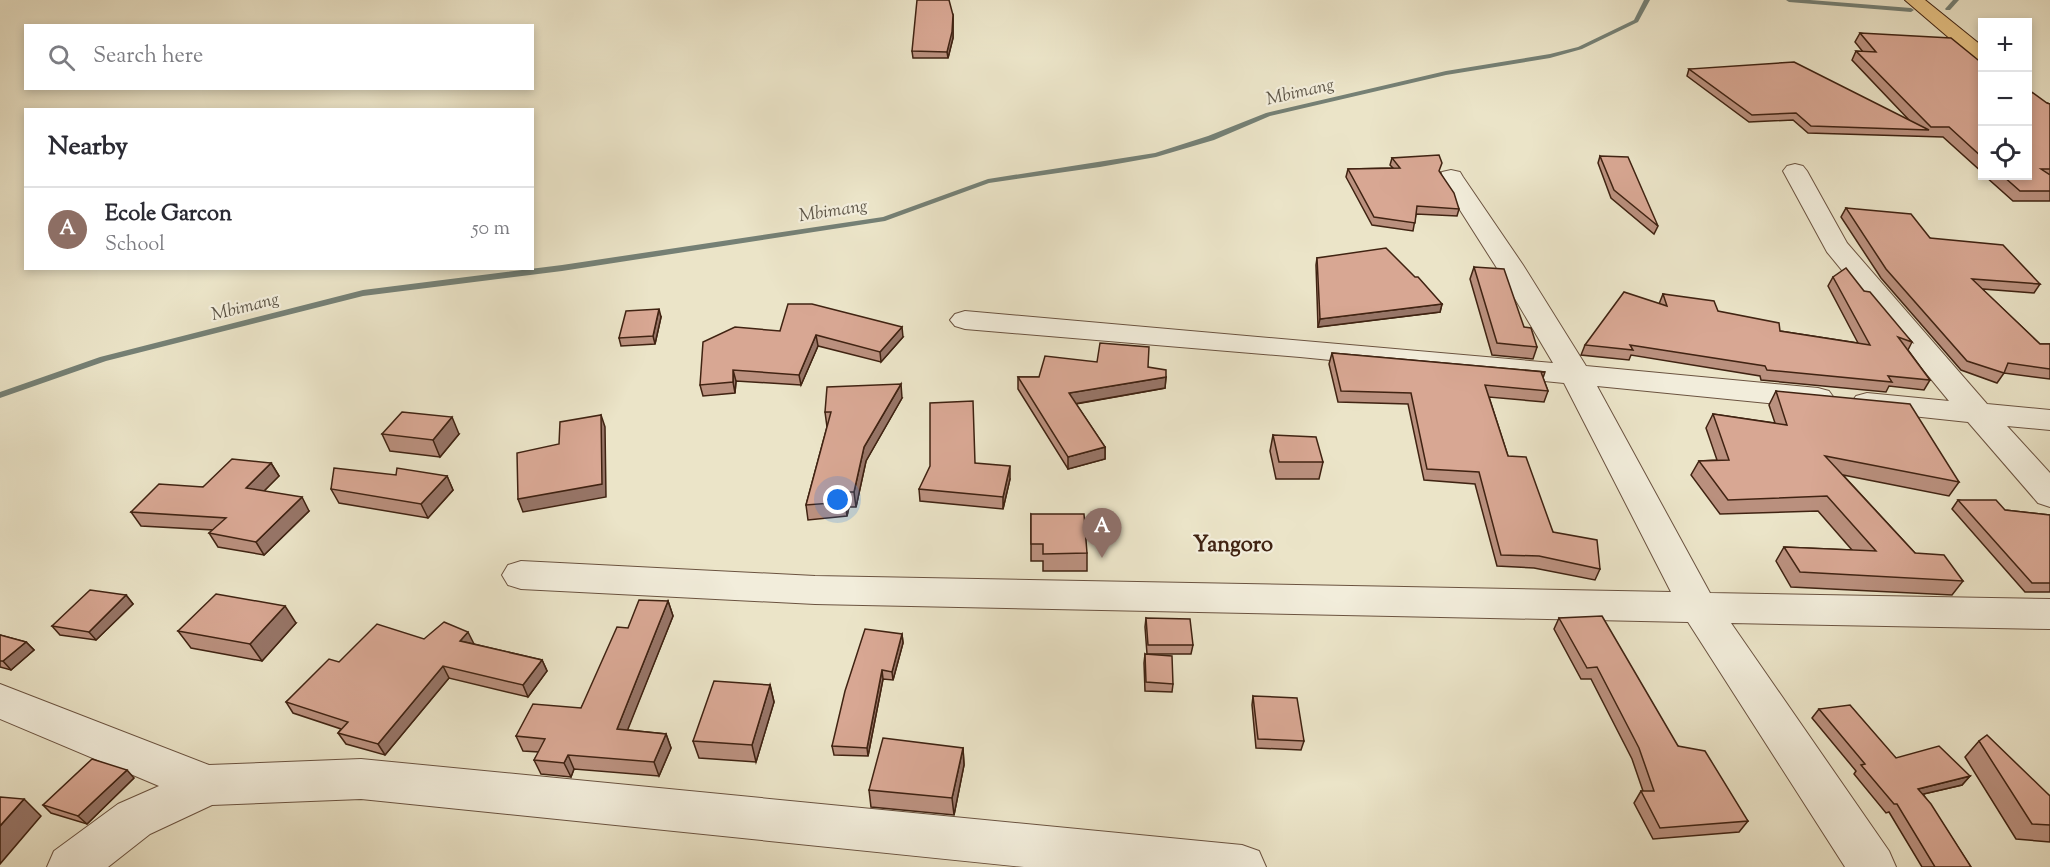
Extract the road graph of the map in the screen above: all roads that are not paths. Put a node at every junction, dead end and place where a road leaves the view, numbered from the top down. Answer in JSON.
{"nodes":[{"id":1,"x":1914,"y":0,"type":"edge"},
{"id":2,"x":1978,"y":52,"type":"edge"},
{"id":3,"x":1795,"y":171,"type":"dead end"},
{"id":4,"x":1450,"y":177,"type":"dead end"},
{"id":5,"x":965,"y":320,"type":"dead end"},
{"id":6,"x":1575,"y":374,"type":"junction"},
{"id":7,"x":1977,"y":413,"type":"junction"},
{"id":8,"x":2050,"y":420,"type":"edge"},
{"id":9,"x":2050,"y":495,"type":"edge"},
{"id":10,"x":521,"y":576,"type":"dead end"},
{"id":11,"x":1698,"y":606,"type":"junction"},
{"id":12,"x":2050,"y":614,"type":"edge"},
{"id":13,"x":0,"y":701,"type":"edge"},
{"id":14,"x":208,"y":784,"type":"junction"},
{"id":15,"x":71,"y":867,"type":"edge"},
{"id":16,"x":1242,"y":867,"type":"edge"},
{"id":17,"x":1872,"y":867,"type":"edge"}],
"edges":[{"from":1,"to":2,"type":"main road"},
{"from":3,"to":7,"type":"street"},
{"from":4,"to":6,"type":"street"},
{"from":5,"to":6,"type":"street"},
{"from":6,"to":7,"type":"street"},
{"from":6,"to":11,"type":"street"},
{"from":7,"to":8,"type":"street"},
{"from":7,"to":9,"type":"street"},
{"from":10,"to":11,"type":"street"},
{"from":11,"to":12,"type":"street"},
{"from":11,"to":17,"type":"street"},
{"from":13,"to":14,"type":"street"},
{"from":14,"to":15,"type":"street"},
{"from":14,"to":16,"type":"street"}]}
